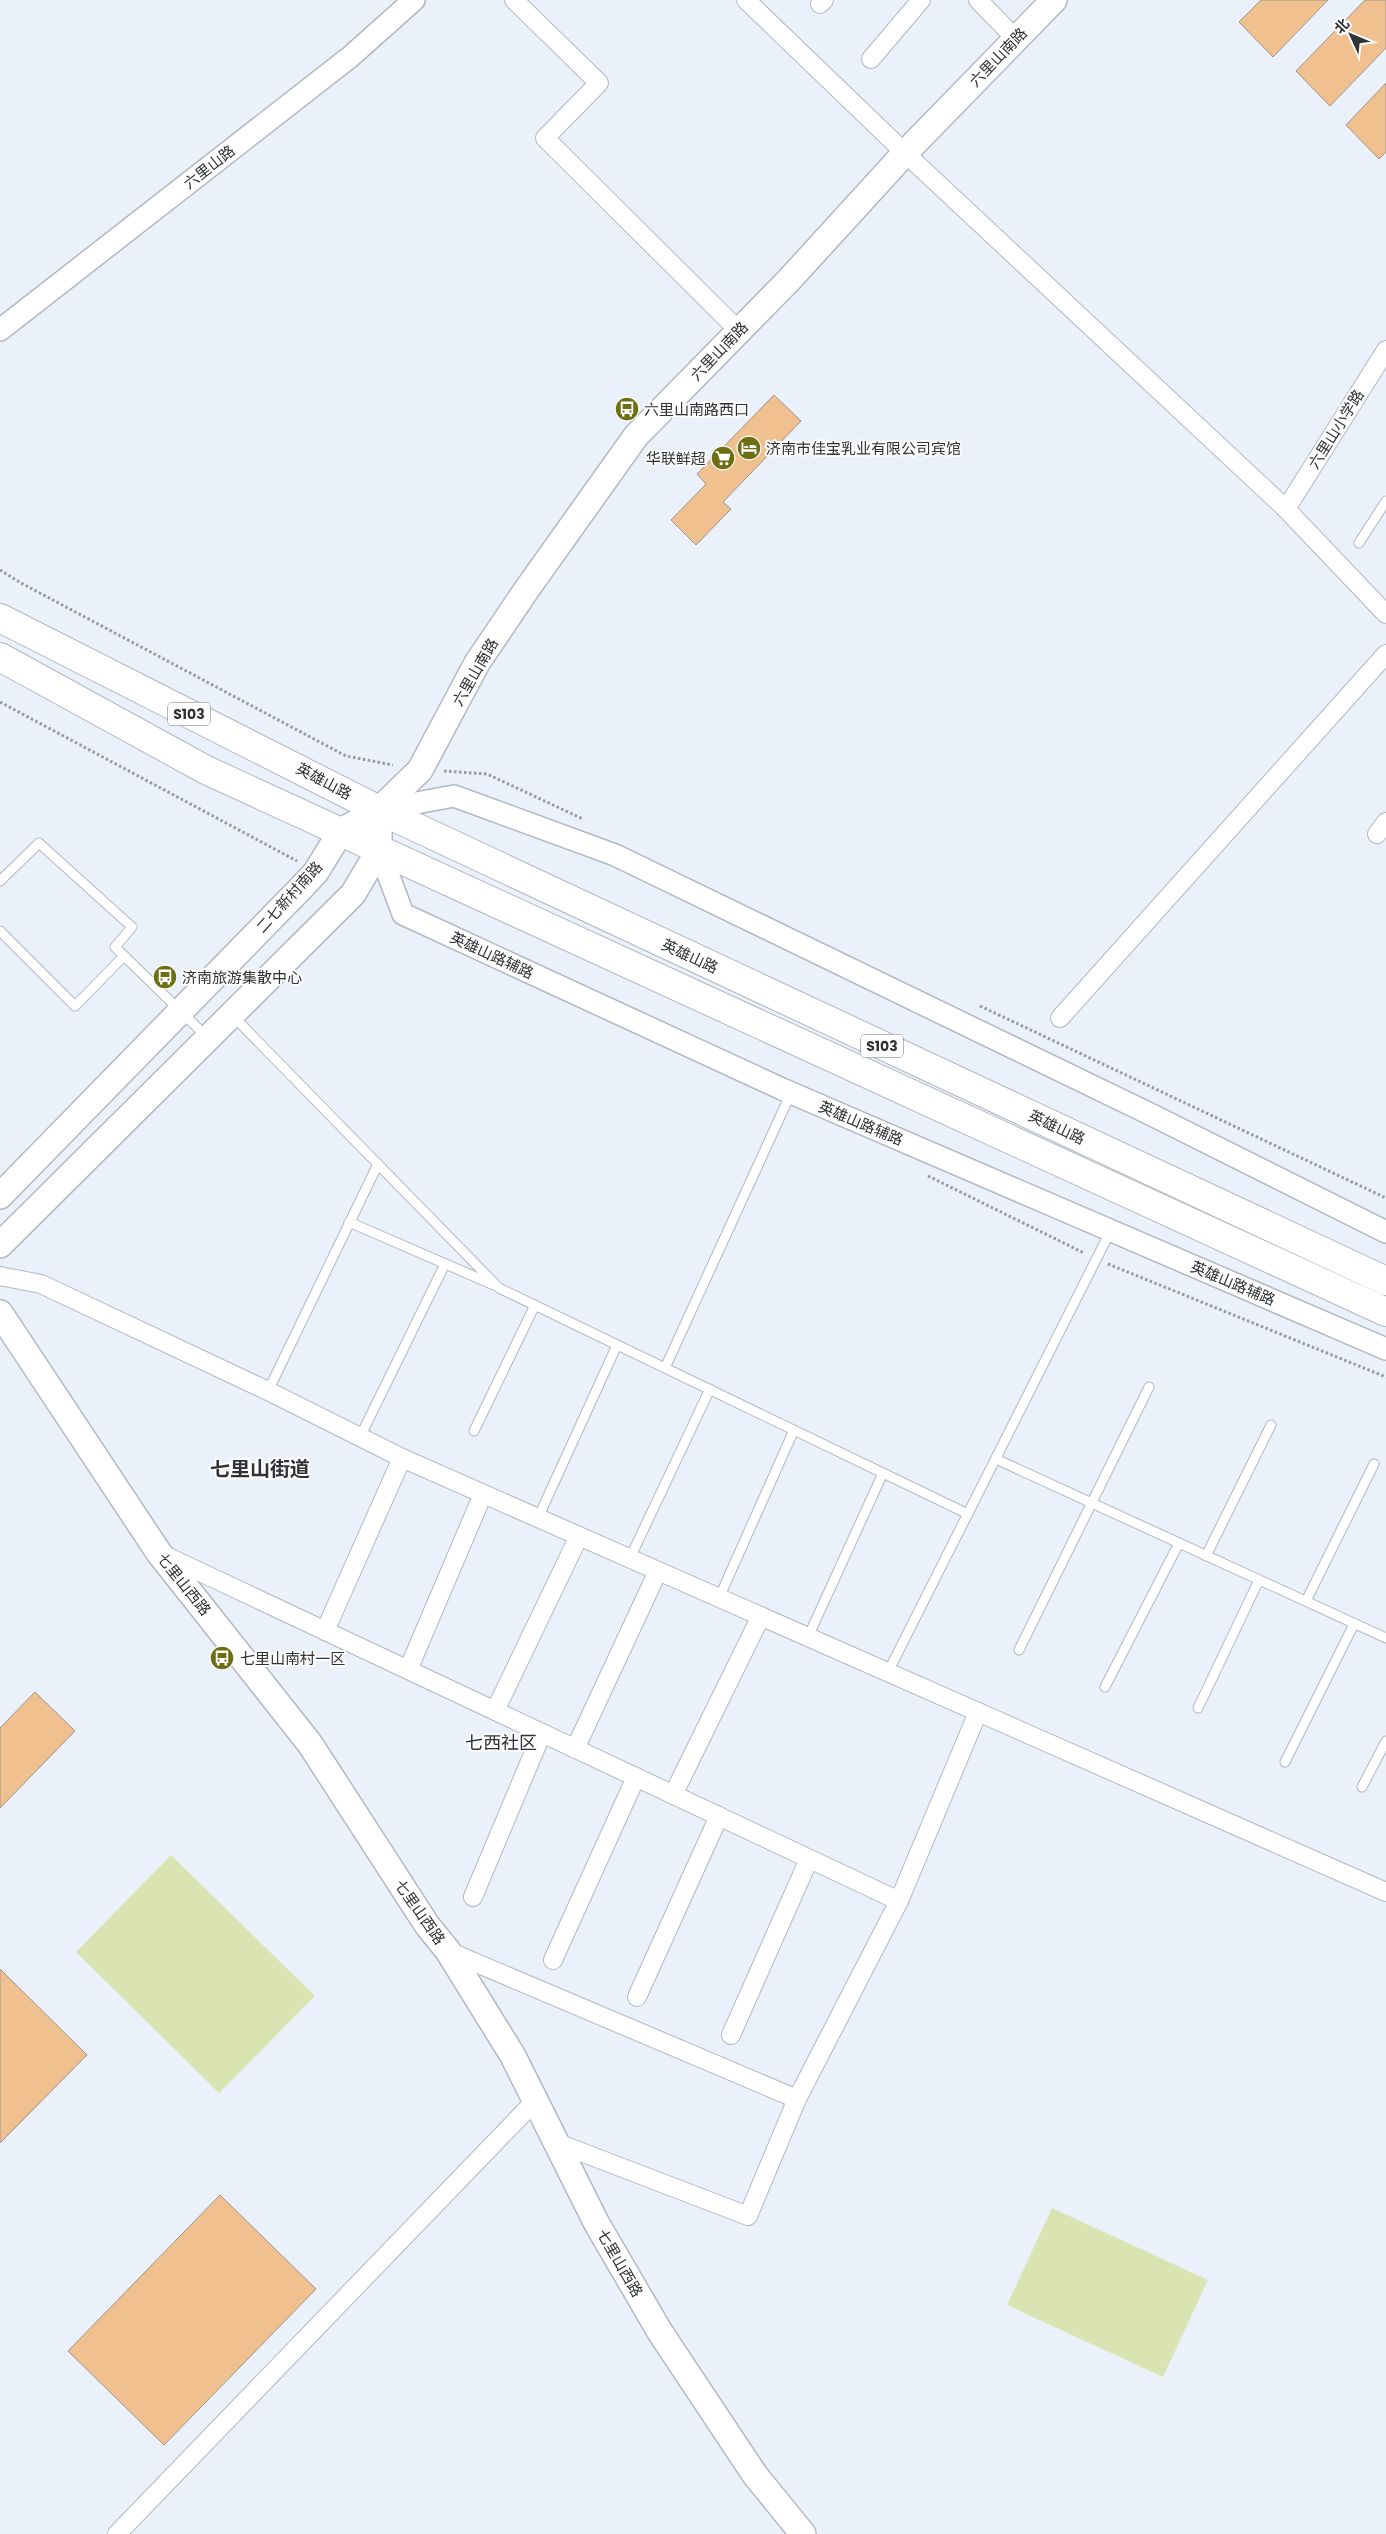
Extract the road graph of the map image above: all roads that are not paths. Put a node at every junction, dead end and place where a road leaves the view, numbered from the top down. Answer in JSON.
{"nodes":[{"id":1,"x":414,"y":0,"type":"edge"},
{"id":2,"x":514,"y":0,"type":"edge"},
{"id":3,"x":746,"y":0,"type":"edge"},
{"id":4,"x":921,"y":0,"type":"edge"},
{"id":5,"x":978,"y":0,"type":"edge"},
{"id":6,"x":1054,"y":0,"type":"edge"},
{"id":7,"x":1016,"y":39,"type":"junction"},
{"id":8,"x":871,"y":59,"type":"dead end"},
{"id":9,"x":905,"y":153,"type":"junction"},
{"id":10,"x":0,"y":330,"type":"edge"},
{"id":11,"x":738,"y":330,"type":"junction"},
{"id":12,"x":1386,"y":350,"type":"edge"},
{"id":13,"x":1386,"y":501,"type":"edge"},
{"id":14,"x":1286,"y":509,"type":"junction"},
{"id":15,"x":1359,"y":543,"type":"dead end"},
{"id":16,"x":1386,"y":614,"type":"edge"},
{"id":17,"x":0,"y":618,"type":"edge"},
{"id":18,"x":1386,"y":654,"type":"edge"},
{"id":19,"x":0,"y":657,"type":"edge"},
{"id":20,"x":379,"y":810,"type":"junction"},
{"id":21,"x":341,"y":831,"type":"junction"},
{"id":22,"x":379,"y":850,"type":"junction"},
{"id":23,"x":0,"y":881,"type":"edge"},
{"id":24,"x":0,"y":931,"type":"edge"},
{"id":25,"x":124,"y":956,"type":"junction"},
{"id":26,"x":180,"y":1010,"type":"junction"},
{"id":27,"x":232,"y":1015,"type":"junction"},
{"id":28,"x":1060,"y":1018,"type":"dead end"},
{"id":29,"x":208,"y":1038,"type":"junction"},
{"id":30,"x":791,"y":1093,"type":"junction"},
{"id":31,"x":378,"y":1164,"type":"junction"},
{"id":32,"x":0,"y":1196,"type":"edge"},
{"id":33,"x":350,"y":1222,"type":"junction"},
{"id":34,"x":1111,"y":1230,"type":"junction"},
{"id":35,"x":1386,"y":1232,"type":"edge"},
{"id":36,"x":0,"y":1245,"type":"edge"},
{"id":37,"x":445,"y":1264,"type":"junction"},
{"id":38,"x":0,"y":1276,"type":"edge"},
{"id":39,"x":1386,"y":1280,"type":"edge"},
{"id":40,"x":499,"y":1288,"type":"junction"},
{"id":41,"x":535,"y":1305,"type":"junction"},
{"id":42,"x":1386,"y":1312,"type":"edge"},
{"id":43,"x":0,"y":1313,"type":"edge"},
{"id":44,"x":618,"y":1345,"type":"junction"},
{"id":45,"x":1386,"y":1349,"type":"edge"},
{"id":46,"x":665,"y":1368,"type":"junction"},
{"id":47,"x":1149,"y":1387,"type":"dead end"},
{"id":48,"x":710,"y":1389,"type":"junction"},
{"id":49,"x":268,"y":1391,"type":"junction"},
{"id":50,"x":1272,"y":1425,"type":"dead end"},
{"id":51,"x":794,"y":1430,"type":"junction"},
{"id":52,"x":474,"y":1431,"type":"dead end"},
{"id":53,"x":360,"y":1437,"type":"junction"},
{"id":54,"x":402,"y":1458,"type":"junction"},
{"id":55,"x":996,"y":1459,"type":"junction"},
{"id":56,"x":1374,"y":1464,"type":"dead end"},
{"id":57,"x":883,"y":1473,"type":"junction"},
{"id":58,"x":483,"y":1494,"type":"junction"},
{"id":59,"x":1091,"y":1503,"type":"junction"},
{"id":60,"x":968,"y":1514,"type":"junction"},
{"id":61,"x":538,"y":1518,"type":"junction"},
{"id":62,"x":579,"y":1536,"type":"junction"},
{"id":63,"x":1179,"y":1543,"type":"junction"},
{"id":64,"x":159,"y":1553,"type":"junction"},
{"id":65,"x":1206,"y":1556,"type":"junction"},
{"id":66,"x":630,"y":1558,"type":"junction"},
{"id":67,"x":658,"y":1571,"type":"junction"},
{"id":68,"x":1259,"y":1580,"type":"junction"},
{"id":69,"x":719,"y":1598,"type":"junction"},
{"id":70,"x":1306,"y":1601,"type":"junction"},
{"id":71,"x":761,"y":1616,"type":"junction"},
{"id":72,"x":1354,"y":1624,"type":"junction"},
{"id":73,"x":325,"y":1631,"type":"junction"},
{"id":74,"x":808,"y":1637,"type":"junction"},
{"id":75,"x":1386,"y":1638,"type":"edge"},
{"id":76,"x":1019,"y":1650,"type":"dead end"},
{"id":77,"x":408,"y":1670,"type":"junction"},
{"id":78,"x":888,"y":1672,"type":"junction"},
{"id":79,"x":1105,"y":1687,"type":"dead end"},
{"id":80,"x":1198,"y":1708,"type":"dead end"},
{"id":81,"x":495,"y":1711,"type":"junction"},
{"id":82,"x":978,"y":1712,"type":"junction"},
{"id":83,"x":542,"y":1733,"type":"junction"},
{"id":84,"x":1386,"y":1741,"type":"edge"},
{"id":85,"x":575,"y":1749,"type":"junction"},
{"id":86,"x":1285,"y":1762,"type":"dead end"},
{"id":87,"x":636,"y":1777,"type":"junction"},
{"id":88,"x":1362,"y":1787,"type":"dead end"},
{"id":89,"x":673,"y":1795,"type":"junction"},
{"id":90,"x":719,"y":1816,"type":"junction"},
{"id":91,"x":809,"y":1859,"type":"junction"},
{"id":92,"x":1386,"y":1892,"type":"edge"},
{"id":93,"x":473,"y":1897,"type":"dead end"},
{"id":94,"x":899,"y":1901,"type":"junction"},
{"id":95,"x":448,"y":1951,"type":"junction"},
{"id":96,"x":553,"y":1960,"type":"dead end"},
{"id":97,"x":636,"y":1997,"type":"dead end"},
{"id":98,"x":731,"y":2036,"type":"dead end"},
{"id":99,"x":797,"y":2099,"type":"junction"},
{"id":100,"x":534,"y":2102,"type":"junction"},
{"id":101,"x":554,"y":2142,"type":"junction"},
{"id":102,"x":116,"y":2534,"type":"edge"},
{"id":103,"x":803,"y":2534,"type":"edge"}],
"edges":[{"from":1,"to":10,"type":"street","name":"六里山路"},
{"from":2,"to":11,"type":"street"},
{"from":3,"to":9,"type":"street"},
{"from":4,"to":8,"type":"street"},
{"from":5,"to":7,"type":"street"},
{"from":6,"to":7,"type":"main road","name":"六里山南路"},
{"from":7,"to":9,"type":"main road","name":"六里山南路"},
{"from":9,"to":11,"type":"main road","name":"六里山南路"},
{"from":9,"to":14,"type":"street"},
{"from":11,"to":20,"type":"main road","name":"六里山南路"},
{"from":12,"to":14,"type":"street","name":"六里山小学路"},
{"from":13,"to":15,"type":"lane"},
{"from":14,"to":16,"type":"street"},
{"from":17,"to":20,"type":"main road","name":"英雄山路","number":"S103"},
{"from":18,"to":28,"type":"street"},
{"from":19,"to":21,"type":"main road","name":"英雄山路","number":"S103"},
{"from":20,"to":21,"type":"main road","name":"二七新村南路"},
{"from":20,"to":22,"type":"main road"},
{"from":20,"to":35,"type":"street"},
{"from":20,"to":39,"type":"main road","name":"英雄山路","number":"S103"},
{"from":21,"to":22,"type":"main road","name":"英雄山路","number":"S103"},
{"from":21,"to":26,"type":"main road","name":"二七新村南路"},
{"from":22,"to":27,"type":"main road"},
{"from":22,"to":30,"type":"street","name":"英雄山路辅路"},
{"from":22,"to":42,"type":"main road","name":"英雄山路","number":"S103"},
{"from":23,"to":25,"type":"lane"},
{"from":24,"to":25,"type":"lane"},
{"from":25,"to":26,"type":"lane"},
{"from":26,"to":29,"type":"lane"},
{"from":26,"to":32,"type":"main road","name":"二七新村南路"},
{"from":27,"to":29,"type":"main road"},
{"from":27,"to":31,"type":"lane"},
{"from":29,"to":36,"type":"main road"},
{"from":30,"to":34,"type":"street","name":"英雄山路辅路"},
{"from":30,"to":46,"type":"lane"},
{"from":31,"to":33,"type":"lane"},
{"from":31,"to":40,"type":"lane"},
{"from":33,"to":37,"type":"lane"},
{"from":33,"to":49,"type":"lane"},
{"from":34,"to":45,"type":"street","name":"英雄山路辅路"},
{"from":34,"to":55,"type":"lane"},
{"from":37,"to":40,"type":"lane"},
{"from":37,"to":53,"type":"lane"},
{"from":38,"to":49,"type":"street"},
{"from":40,"to":41,"type":"lane"},
{"from":41,"to":44,"type":"lane"},
{"from":41,"to":52,"type":"lane"},
{"from":43,"to":64,"type":"main road","name":"七里山西路"},
{"from":44,"to":46,"type":"lane"},
{"from":44,"to":61,"type":"lane"},
{"from":46,"to":48,"type":"lane"},
{"from":47,"to":59,"type":"lane"},
{"from":48,"to":51,"type":"lane"},
{"from":48,"to":66,"type":"lane"},
{"from":49,"to":53,"type":"street"},
{"from":50,"to":65,"type":"lane"},
{"from":51,"to":57,"type":"lane"},
{"from":51,"to":69,"type":"lane"},
{"from":53,"to":54,"type":"street"},
{"from":54,"to":58,"type":"street"},
{"from":54,"to":73,"type":"street"},
{"from":55,"to":59,"type":"lane"},
{"from":55,"to":60,"type":"lane"},
{"from":56,"to":70,"type":"lane"},
{"from":57,"to":60,"type":"lane"},
{"from":57,"to":74,"type":"lane"},
{"from":58,"to":61,"type":"street"},
{"from":58,"to":77,"type":"street"},
{"from":59,"to":63,"type":"lane"},
{"from":59,"to":76,"type":"lane"},
{"from":60,"to":78,"type":"lane"},
{"from":61,"to":62,"type":"street"},
{"from":62,"to":66,"type":"street"},
{"from":62,"to":81,"type":"street"},
{"from":63,"to":65,"type":"lane"},
{"from":63,"to":79,"type":"lane"},
{"from":64,"to":73,"type":"street"},
{"from":64,"to":95,"type":"main road","name":"七里山西路"},
{"from":65,"to":68,"type":"lane"},
{"from":66,"to":67,"type":"street"},
{"from":67,"to":69,"type":"street"},
{"from":67,"to":85,"type":"street"},
{"from":68,"to":70,"type":"lane"},
{"from":68,"to":80,"type":"lane"},
{"from":69,"to":71,"type":"street"},
{"from":70,"to":72,"type":"lane"},
{"from":71,"to":74,"type":"street"},
{"from":71,"to":89,"type":"street"},
{"from":72,"to":75,"type":"lane"},
{"from":72,"to":86,"type":"lane"},
{"from":73,"to":77,"type":"street"},
{"from":74,"to":78,"type":"street"},
{"from":77,"to":81,"type":"street"},
{"from":78,"to":82,"type":"street"},
{"from":81,"to":83,"type":"street"},
{"from":82,"to":92,"type":"street"},
{"from":82,"to":94,"type":"street"},
{"from":83,"to":85,"type":"street"},
{"from":83,"to":93,"type":"street"},
{"from":84,"to":88,"type":"lane"},
{"from":85,"to":87,"type":"street"},
{"from":87,"to":89,"type":"street"},
{"from":87,"to":96,"type":"street"},
{"from":89,"to":90,"type":"street"},
{"from":90,"to":91,"type":"street"},
{"from":90,"to":97,"type":"street"},
{"from":91,"to":94,"type":"street"},
{"from":91,"to":98,"type":"street"},
{"from":94,"to":99,"type":"street"},
{"from":95,"to":99,"type":"street"},
{"from":95,"to":100,"type":"main road","name":"七里山西路"},
{"from":99,"to":101,"type":"street"},
{"from":100,"to":101,"type":"main road","name":"七里山西路"},
{"from":100,"to":102,"type":"street"},
{"from":101,"to":103,"type":"main road","name":"七里山西路"}]}
